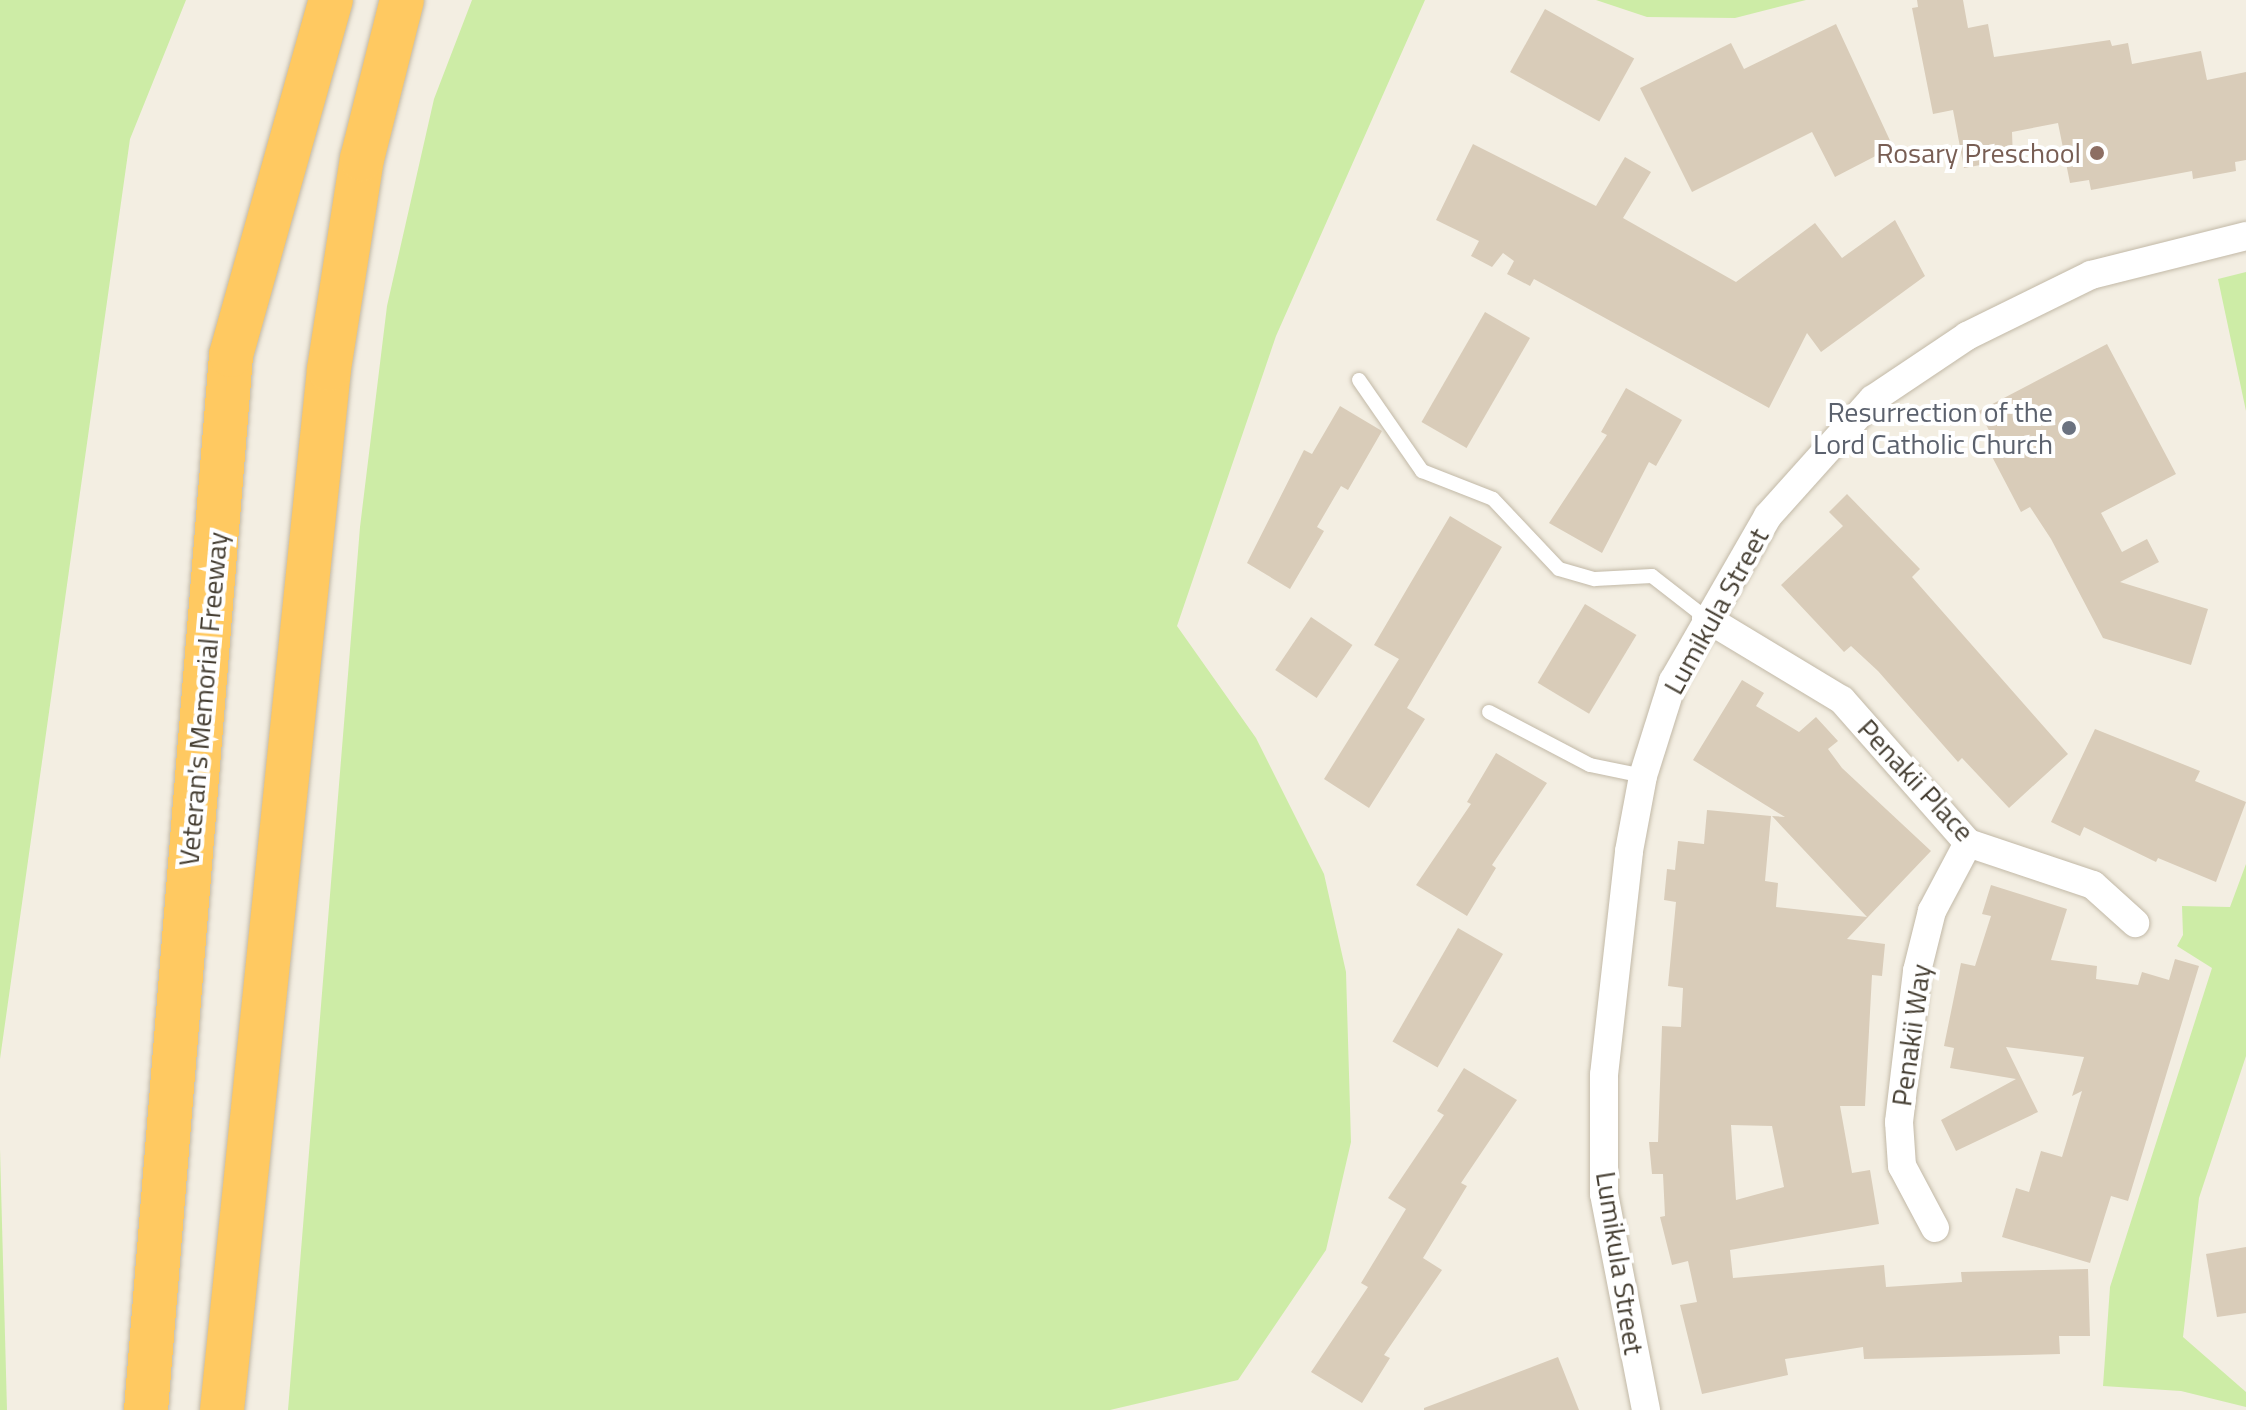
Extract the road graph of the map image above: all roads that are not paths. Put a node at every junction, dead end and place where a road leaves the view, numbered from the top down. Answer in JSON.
{"nodes":[{"id":1,"x":331,"y":0,"type":"edge"},
{"id":2,"x":402,"y":0,"type":"edge"},
{"id":3,"x":2246,"y":236,"type":"edge"},
{"id":4,"x":1359,"y":380,"type":"dead end"},
{"id":5,"x":1706,"y":618,"type":"junction"},
{"id":6,"x":1489,"y":712,"type":"dead end"},
{"id":7,"x":1643,"y":776,"type":"junction"},
{"id":8,"x":1968,"y":843,"type":"junction"},
{"id":9,"x":2135,"y":923,"type":"dead end"},
{"id":10,"x":1935,"y":1228,"type":"dead end"},
{"id":11,"x":146,"y":1410,"type":"edge"},
{"id":12,"x":222,"y":1410,"type":"edge"},
{"id":13,"x":1646,"y":1410,"type":"edge"}],
"edges":[{"from":1,"to":11,"type":"highway","name":"Veteran's Memorial Freeway"},
{"from":2,"to":12,"type":"highway"},
{"from":3,"to":5,"type":"street","name":"Lumikula Street"},
{"from":4,"to":5,"type":"lane"},
{"from":5,"to":7,"type":"street","name":"Lumikula Street"},
{"from":5,"to":8,"type":"street","name":"Penakii Place"},
{"from":6,"to":7,"type":"lane"},
{"from":7,"to":13,"type":"street","name":"Lumikula Street"},
{"from":8,"to":9,"type":"street","name":"Penakii Place"},
{"from":8,"to":10,"type":"street","name":"Penakii Way"}]}
